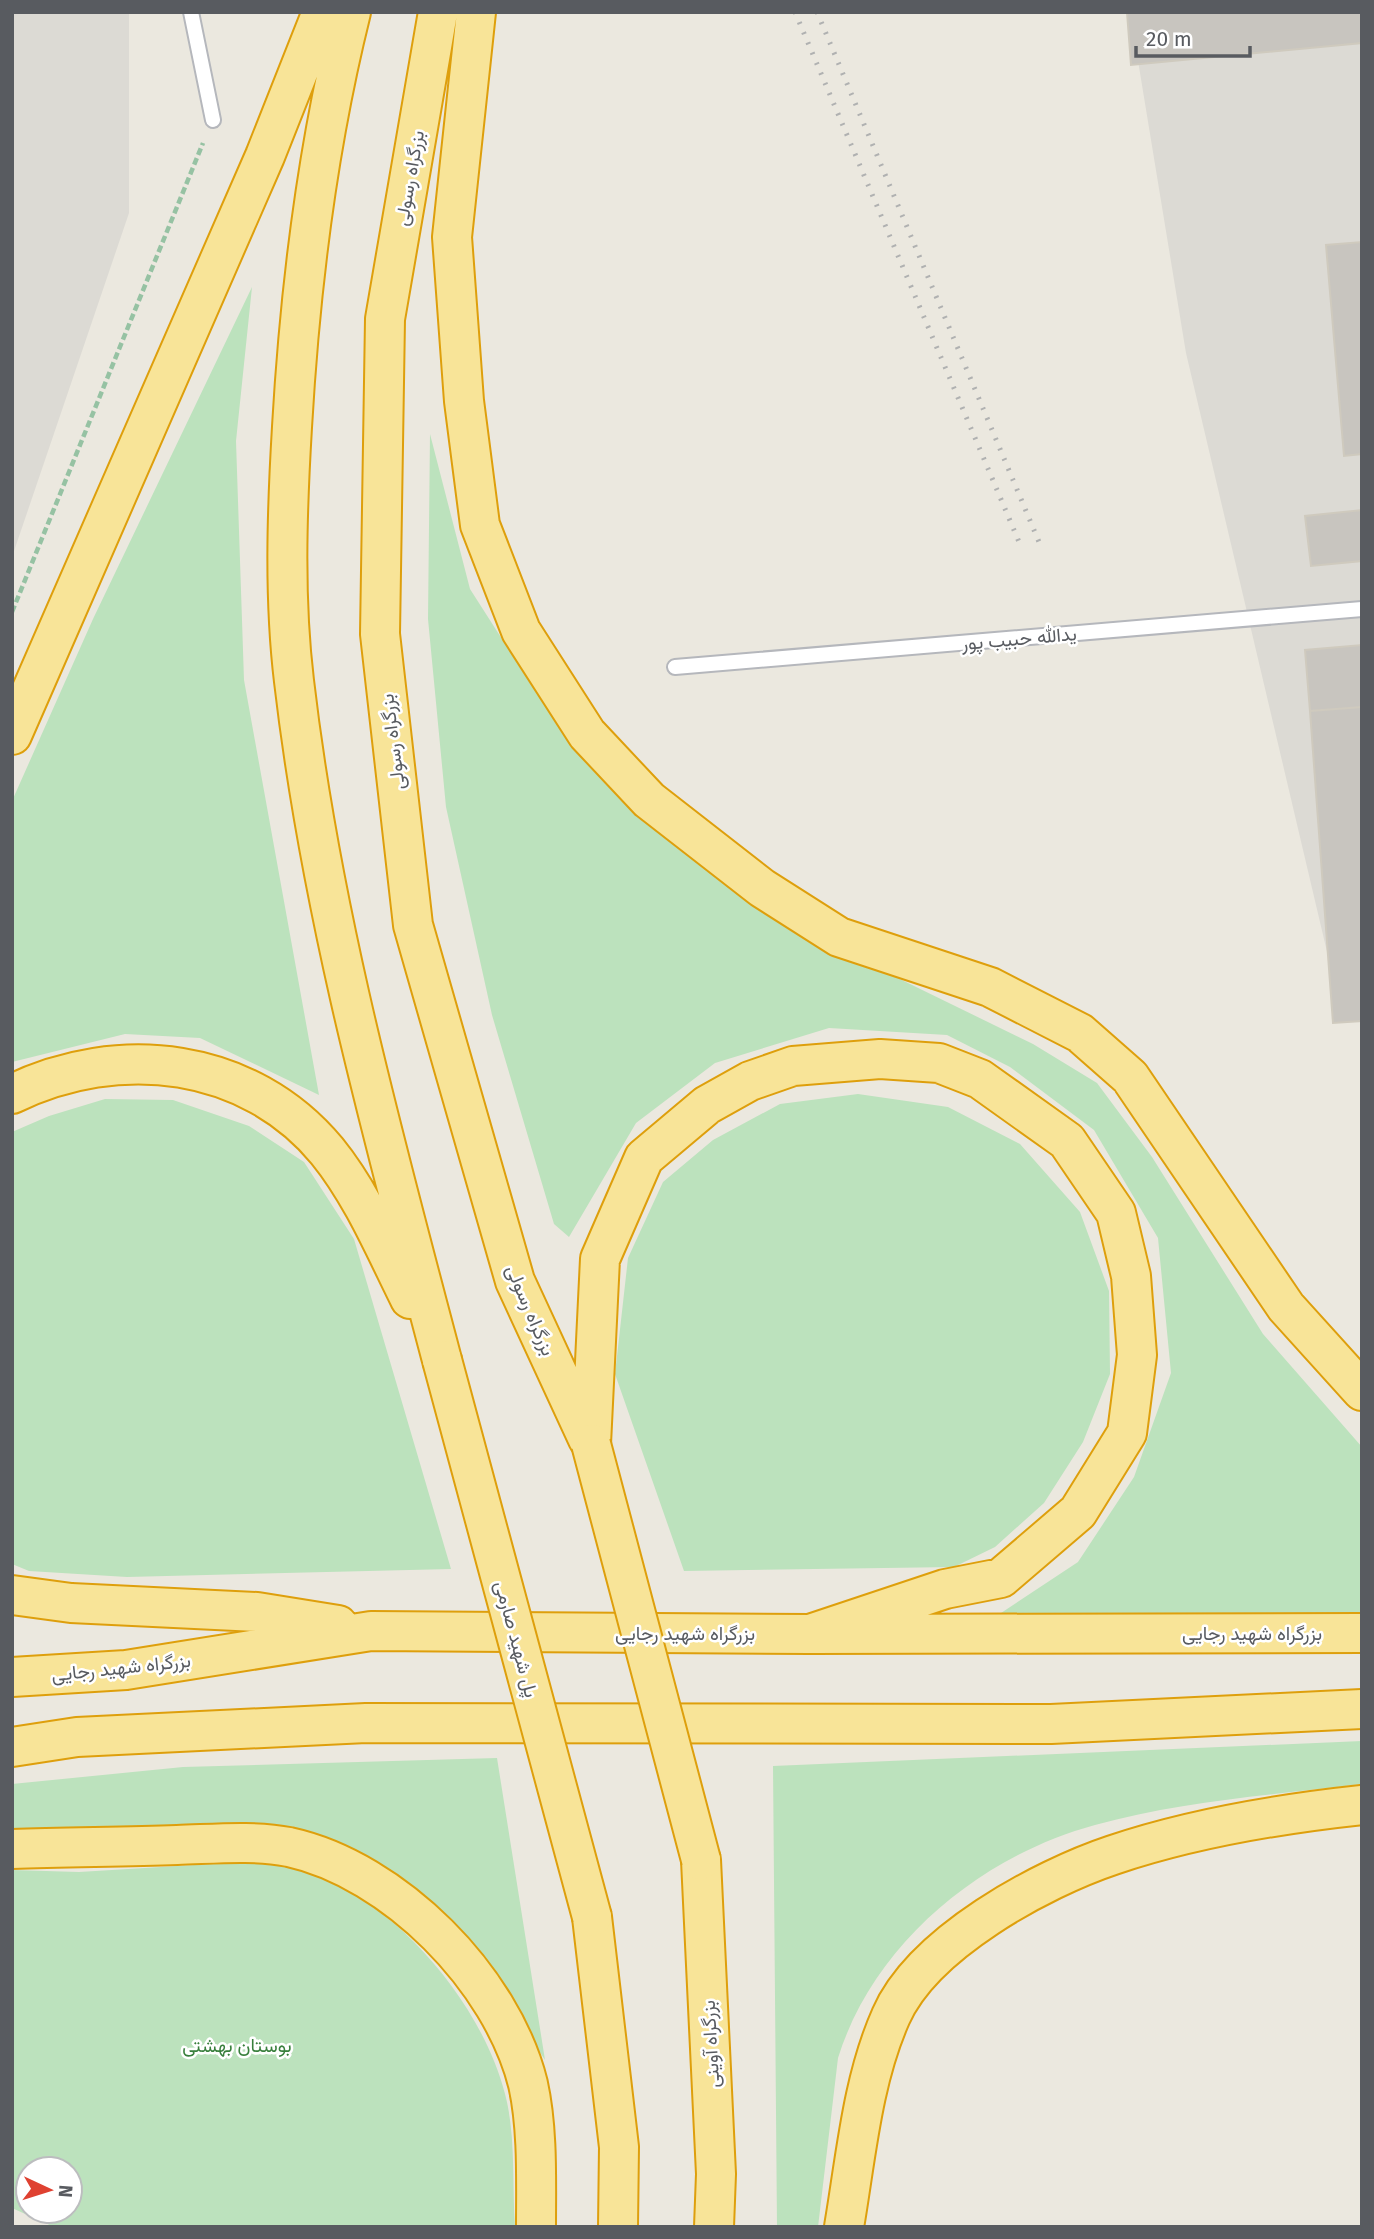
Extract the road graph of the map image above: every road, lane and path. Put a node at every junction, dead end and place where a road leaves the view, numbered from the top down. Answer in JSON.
{"nodes":[{"id":1,"x":191,"y":12,"type":"edge"},
{"id":2,"x":322,"y":12,"type":"edge"},
{"id":3,"x":351,"y":12,"type":"edge"},
{"id":4,"x":438,"y":12,"type":"edge"},
{"id":5,"x":476,"y":12,"type":"edge"},
{"id":6,"x":213,"y":120,"type":"joint"},
{"id":7,"x":1362,"y":609,"type":"edge"},
{"id":8,"x":12,"y":612,"type":"edge"},
{"id":9,"x":676,"y":667,"type":"dead end"},
{"id":10,"x":12,"y":735,"type":"edge"},
{"id":11,"x":12,"y":1094,"type":"edge"},
{"id":12,"x":442,"y":1360,"type":"junction"},
{"id":13,"x":1362,"y":1391,"type":"edge"},
{"id":14,"x":591,"y":1444,"type":"junction"},
{"id":15,"x":12,"y":1595,"type":"edge"},
{"id":16,"x":371,"y":1631,"type":"junction"},
{"id":17,"x":1362,"y":1633,"type":"edge"},
{"id":18,"x":810,"y":1634,"type":"junction"},
{"id":19,"x":12,"y":1677,"type":"edge"},
{"id":20,"x":1362,"y":1709,"type":"edge"},
{"id":21,"x":12,"y":1747,"type":"edge"},
{"id":22,"x":1362,"y":1805,"type":"edge"},
{"id":23,"x":12,"y":1849,"type":"edge"},
{"id":24,"x":536,"y":2227,"type":"edge"},
{"id":25,"x":618,"y":2227,"type":"edge"},
{"id":26,"x":714,"y":2227,"type":"edge"},
{"id":27,"x":844,"y":2227,"type":"edge"}],
"edges":[{"from":1,"to":6,"type":"lane"},
{"from":2,"to":10,"type":"highway"},
{"from":3,"to":12,"type":"highway"},
{"from":4,"to":14,"type":"highway","name":"بزرگراه رسولی"},
{"from":5,"to":13,"type":"highway"},
{"from":6,"to":8,"type":"path"},
{"from":7,"to":9,"type":"lane","name":"یدالله حبیب پور"},
{"from":11,"to":12,"type":"highway"},
{"from":12,"to":25,"type":"highway","name":"پل شهید صارمی","bridge":true},
{"from":14,"to":18,"type":"highway"},
{"from":14,"to":26,"type":"highway","name":"بزرگراه آوینی","bridge":true},
{"from":15,"to":16,"type":"highway"},
{"from":16,"to":18,"type":"highway","name":"بزرگراه شهید رجایی"},
{"from":16,"to":19,"type":"highway","name":"بزرگراه شهید رجایی"},
{"from":17,"to":18,"type":"highway","name":"بزرگراه شهید رجایی"},
{"from":20,"to":21,"type":"highway"},
{"from":22,"to":27,"type":"highway"},
{"from":23,"to":24,"type":"highway"}]}
